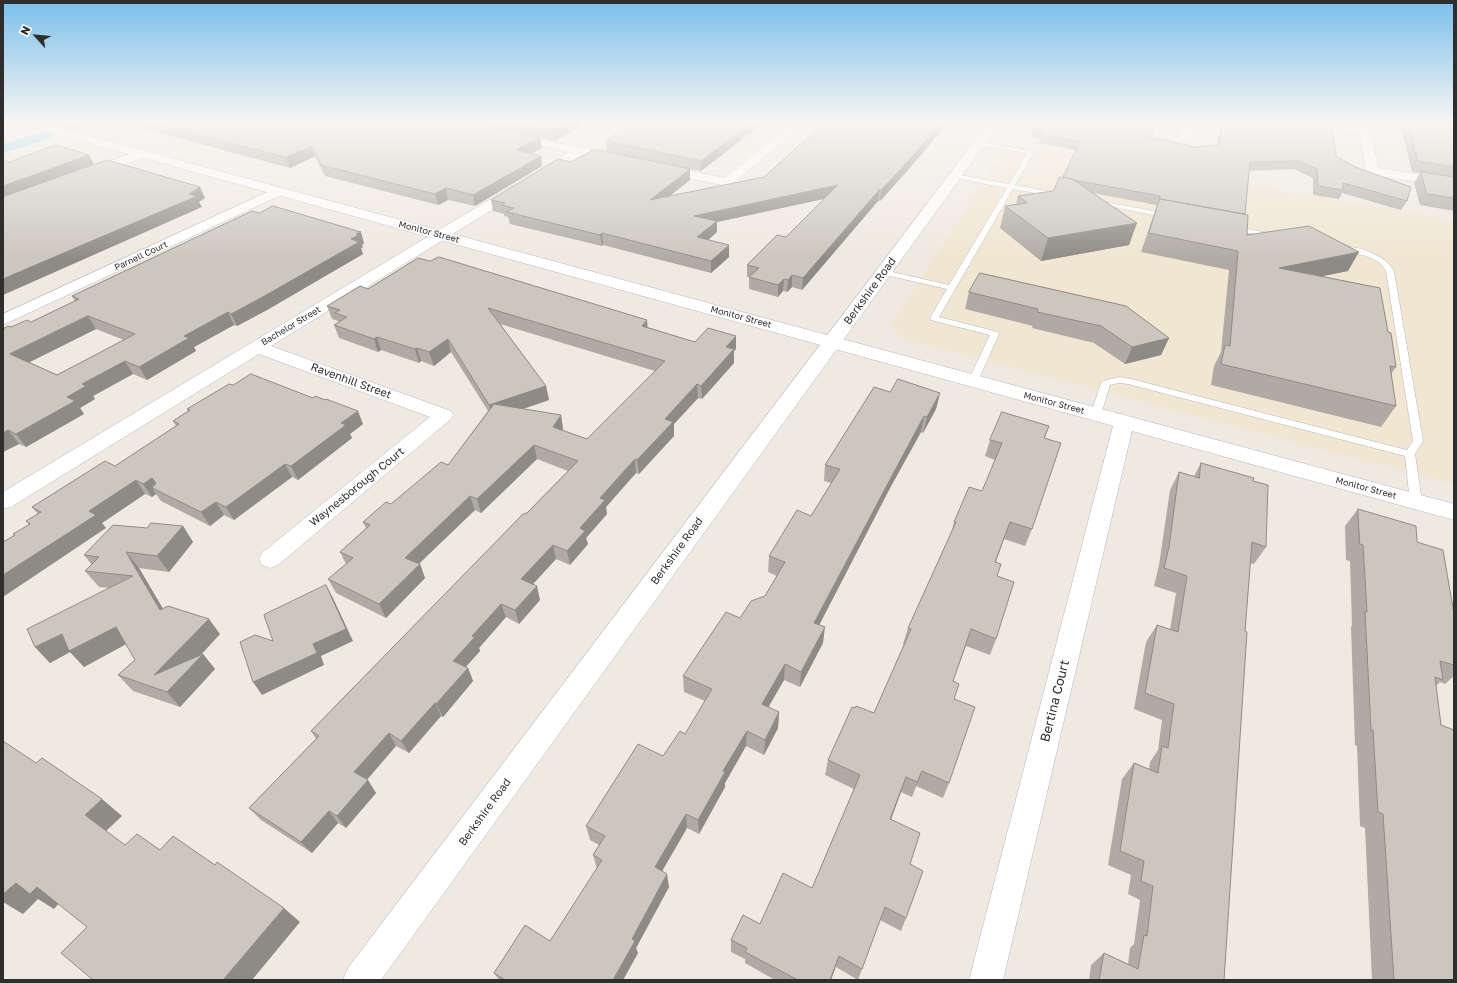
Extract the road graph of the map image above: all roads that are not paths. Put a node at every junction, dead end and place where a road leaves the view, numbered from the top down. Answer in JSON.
{"nodes":[{"id":1,"x":102,"y":169,"type":"edge"},
{"id":2,"x":196,"y":169,"type":"edge"},
{"id":3,"x":557,"y":169,"type":"edge"},
{"id":4,"x":663,"y":169,"type":"edge"},
{"id":5,"x":743,"y":169,"type":"edge"},
{"id":6,"x":960,"y":169,"type":"edge"},
{"id":7,"x":1021,"y":169,"type":"edge"},
{"id":8,"x":1372,"y":169,"type":"edge"},
{"id":9,"x":955,"y":176,"type":"junction"},
{"id":10,"x":76,"y":179,"type":"edge"},
{"id":11,"x":1454,"y":184,"type":"edge"},
{"id":12,"x":1011,"y":186,"type":"junction"},
{"id":13,"x":278,"y":191,"type":"junction"},
{"id":14,"x":1063,"y":196,"type":"edge"},
{"id":15,"x":1085,"y":200,"type":"edge"},
{"id":16,"x":1177,"y":217,"type":"edge"},
{"id":17,"x":1224,"y":226,"type":"edge"},
{"id":18,"x":440,"y":235,"type":"junction"},
{"id":19,"x":1287,"y":238,"type":"edge"},
{"id":20,"x":1334,"y":247,"type":"edge"},
{"id":21,"x":884,"y":272,"type":"junction"},
{"id":22,"x":951,"y":288,"type":"junction"},
{"id":23,"x":3,"y":320,"type":"edge"},
{"id":24,"x":832,"y":342,"type":"junction"},
{"id":25,"x":257,"y":347,"type":"junction"},
{"id":26,"x":973,"y":381,"type":"junction"},
{"id":27,"x":1096,"y":414,"type":"junction"},
{"id":28,"x":444,"y":415,"type":"joint"},
{"id":29,"x":1124,"y":422,"type":"junction"},
{"id":30,"x":1410,"y":454,"type":"junction"},
{"id":31,"x":3,"y":502,"type":"edge"},
{"id":32,"x":1416,"y":502,"type":"junction"},
{"id":33,"x":1454,"y":512,"type":"edge"},
{"id":34,"x":270,"y":559,"type":"dead end"},
{"id":35,"x":360,"y":980,"type":"edge"},
{"id":36,"x":986,"y":980,"type":"edge"}],
"edges":[{"from":1,"to":10,"type":"street"},
{"from":2,"to":13,"type":"street","name":"Monitor Street"},
{"from":3,"to":18,"type":"street","name":"Bachelor Street"},
{"from":4,"to":5,"type":"street"},
{"from":6,"to":9,"type":"street","name":"Berkshire Road"},
{"from":7,"to":12,"type":"lane"},
{"from":8,"to":11,"type":"street"},
{"from":9,"to":12,"type":"lane"},
{"from":9,"to":21,"type":"street","name":"Berkshire Road"},
{"from":12,"to":14,"type":"lane"},
{"from":12,"to":22,"type":"lane"},
{"from":13,"to":18,"type":"street","name":"Monitor Street"},
{"from":13,"to":23,"type":"street","name":"Parnell Court"},
{"from":15,"to":16,"type":"lane"},
{"from":17,"to":19,"type":"lane"},
{"from":18,"to":24,"type":"street","name":"Monitor Street"},
{"from":18,"to":25,"type":"street","name":"Bachelor Street"},
{"from":20,"to":30,"type":"lane"},
{"from":21,"to":22,"type":"lane"},
{"from":21,"to":24,"type":"street","name":"Berkshire Road"},
{"from":22,"to":26,"type":"lane"},
{"from":24,"to":26,"type":"street","name":"Monitor Street"},
{"from":24,"to":35,"type":"street","name":"Berkshire Road"},
{"from":25,"to":28,"type":"street","name":"Ravenhill Street"},
{"from":25,"to":31,"type":"street","name":"Bachelor Street"},
{"from":26,"to":27,"type":"street","name":"Monitor Street"},
{"from":27,"to":29,"type":"street","name":"Monitor Street"},
{"from":27,"to":30,"type":"lane"},
{"from":28,"to":34,"type":"street","name":"Waynesborough Court"},
{"from":29,"to":32,"type":"street","name":"Monitor Street"},
{"from":29,"to":36,"type":"street","name":"Bertina Court"},
{"from":30,"to":32,"type":"lane"},
{"from":32,"to":33,"type":"street","name":"Monitor Street"}]}
